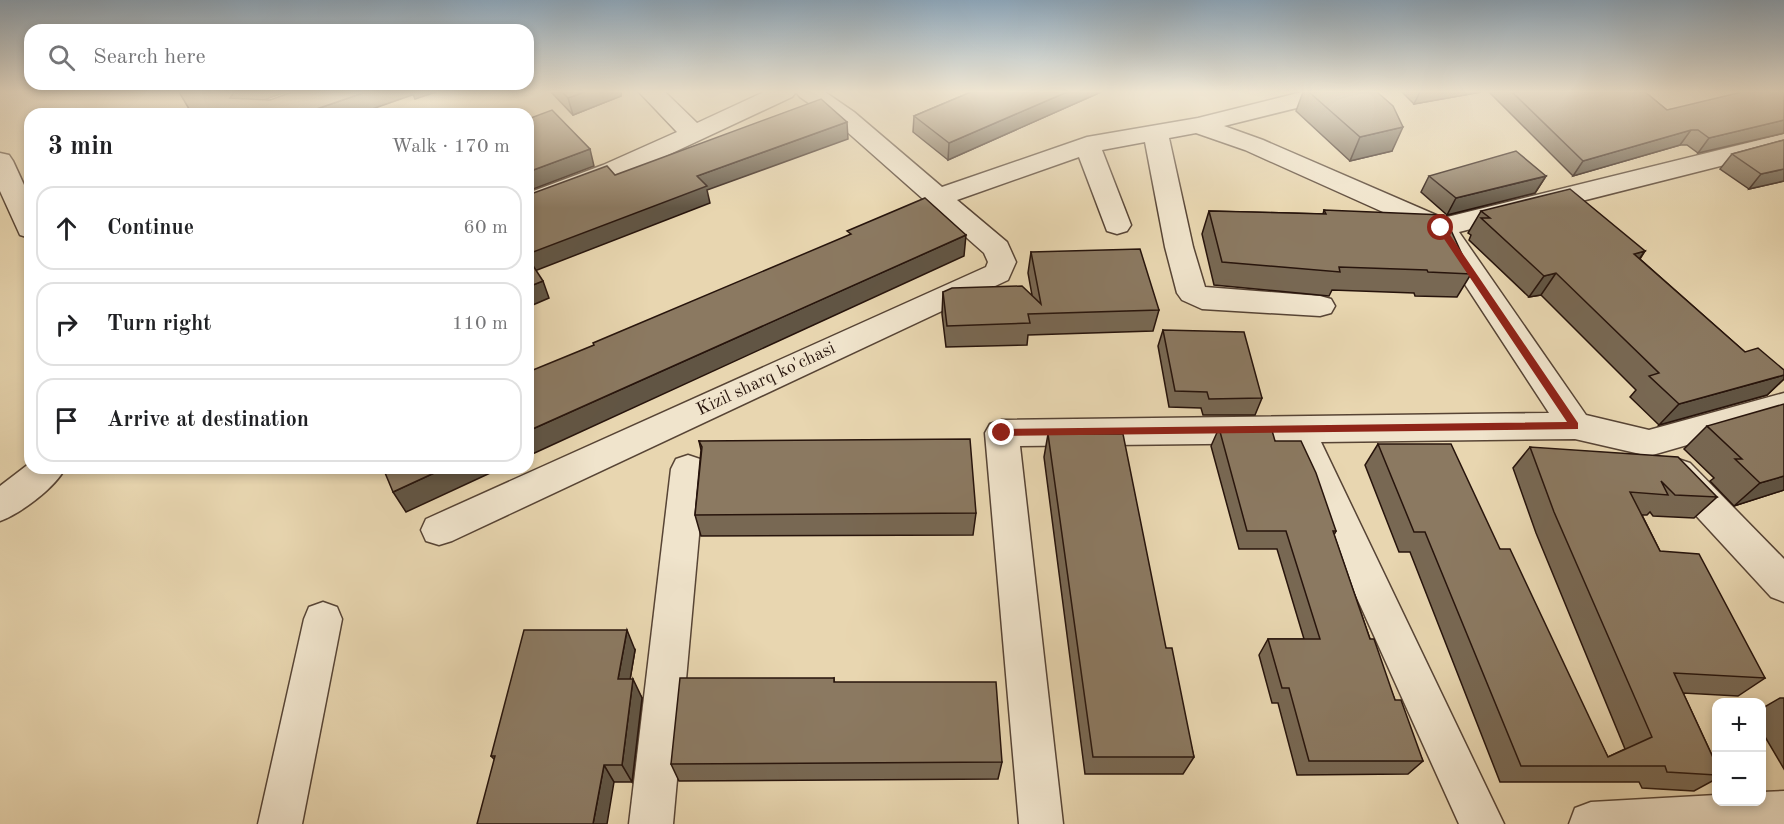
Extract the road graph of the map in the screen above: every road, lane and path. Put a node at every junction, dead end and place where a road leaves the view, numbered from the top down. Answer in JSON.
{"nodes":[{"id":1,"x":690,"y":130,"type":"edge"},
{"id":2,"x":702,"y":130,"type":"edge"},
{"id":3,"x":861,"y":130,"type":"edge"},
{"id":4,"x":1177,"y":130,"type":"edge"},
{"id":5,"x":1210,"y":130,"type":"edge"},
{"id":6,"x":694,"y":134,"type":"junction"},
{"id":7,"x":1156,"y":135,"type":"junction"},
{"id":8,"x":1784,"y":142,"type":"edge"},
{"id":9,"x":1087,"y":145,"type":"junction"},
{"id":10,"x":0,"y":161,"type":"edge"},
{"id":11,"x":22,"y":191,"type":"edge"},
{"id":12,"x":938,"y":197,"type":"junction"},
{"id":13,"x":534,"y":201,"type":"edge"},
{"id":14,"x":1117,"y":225,"type":"dead end"},
{"id":15,"x":1441,"y":228,"type":"junction"},
{"id":16,"x":1320,"y":306,"type":"dead end"},
{"id":17,"x":1784,"y":405,"type":"edge"},
{"id":18,"x":1575,"y":426,"type":"junction"},
{"id":19,"x":1298,"y":430,"type":"junction"},
{"id":20,"x":1648,"y":443,"type":"junction"},
{"id":21,"x":688,"y":469,"type":"dead end"},
{"id":22,"x":40,"y":474,"type":"edge"},
{"id":23,"x":0,"y":506,"type":"edge"},
{"id":24,"x":440,"y":530,"type":"dead end"},
{"id":25,"x":1784,"y":585,"type":"edge"},
{"id":26,"x":323,"y":619,"type":"dead end"},
{"id":27,"x":1784,"y":813,"type":"edge"},
{"id":28,"x":280,"y":824,"type":"edge"},
{"id":29,"x":651,"y":824,"type":"edge"},
{"id":30,"x":1041,"y":824,"type":"edge"},
{"id":31,"x":1482,"y":824,"type":"edge"},
{"id":32,"x":1591,"y":824,"type":"edge"}],
"edges":[{"from":1,"to":6,"type":"street"},
{"from":2,"to":6,"type":"street"},
{"from":3,"to":12,"type":"street","name":"Kizil sharq ko'chasi"},
{"from":4,"to":7,"type":"street"},
{"from":5,"to":15,"type":"street"},
{"from":6,"to":13,"type":"street"},
{"from":7,"to":9,"type":"street"},
{"from":7,"to":16,"type":"street"},
{"from":8,"to":15,"type":"street"},
{"from":9,"to":12,"type":"street"},
{"from":9,"to":14,"type":"street"},
{"from":10,"to":11,"type":"street"},
{"from":12,"to":24,"type":"street","name":"Kizil sharq ko'chasi"},
{"from":15,"to":18,"type":"street"},
{"from":17,"to":20,"type":"street"},
{"from":18,"to":19,"type":"street"},
{"from":18,"to":20,"type":"street"},
{"from":19,"to":30,"type":"street"},
{"from":19,"to":31,"type":"street"},
{"from":20,"to":25,"type":"street"},
{"from":21,"to":29,"type":"street"},
{"from":22,"to":23,"type":"street"},
{"from":26,"to":28,"type":"street"},
{"from":27,"to":32,"type":"street"}]}
